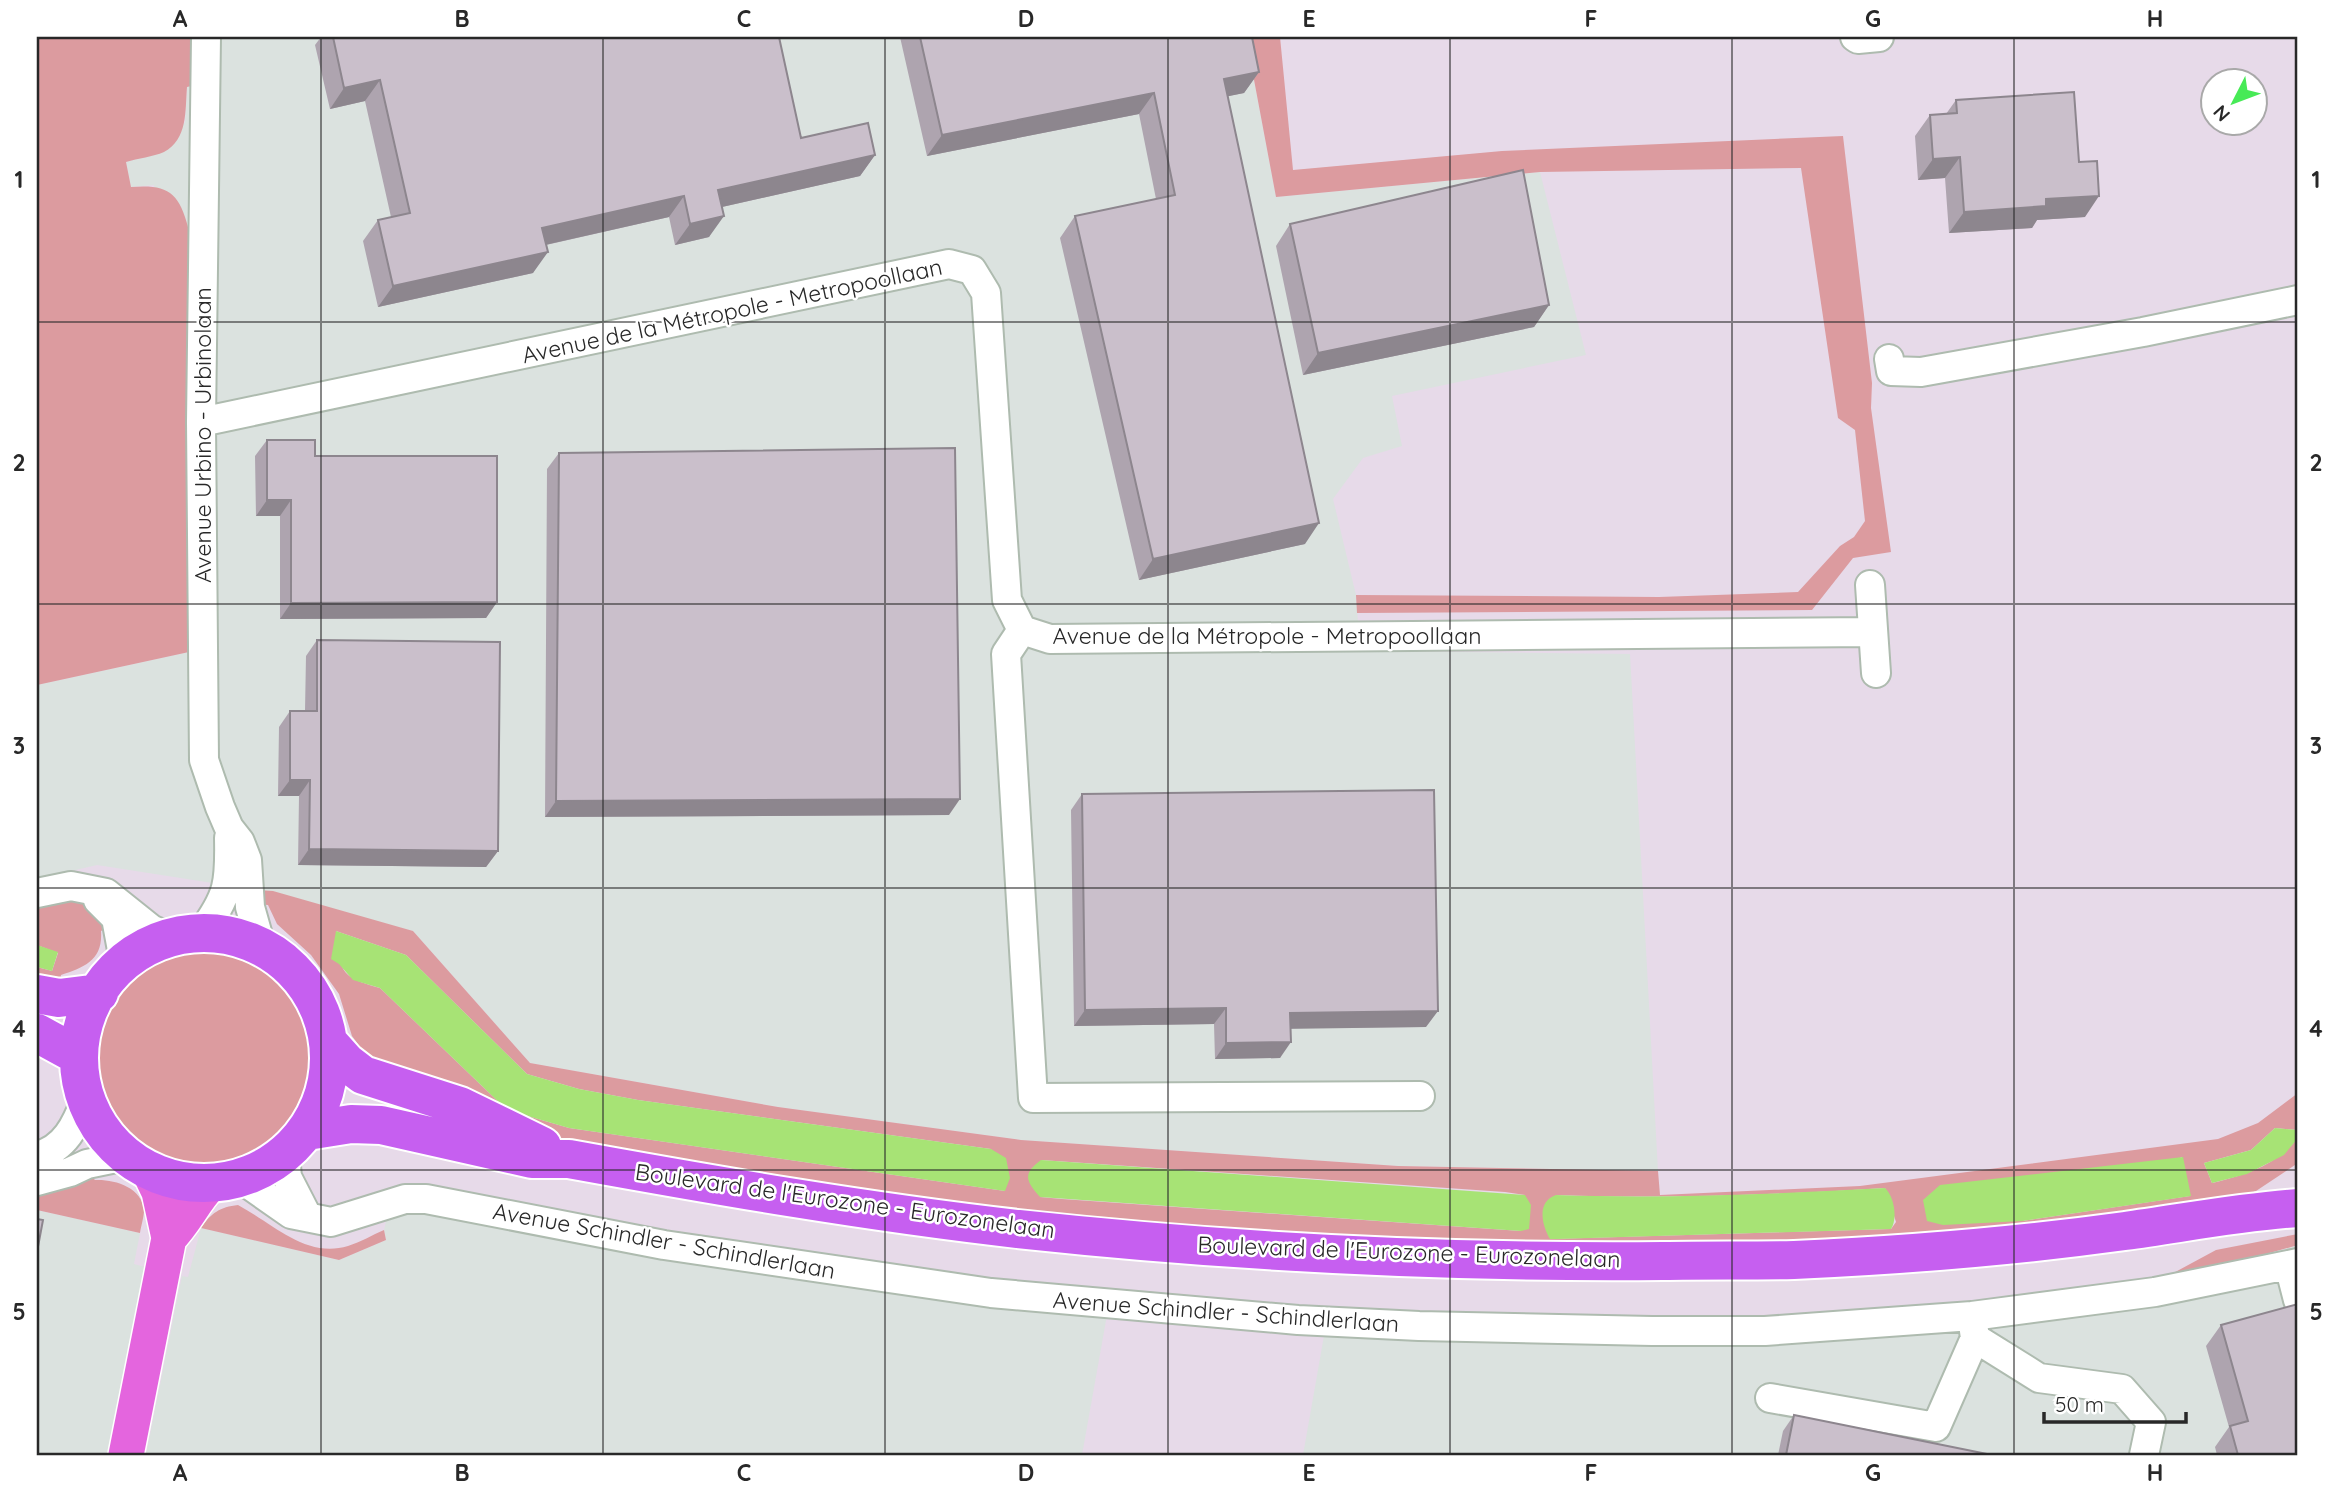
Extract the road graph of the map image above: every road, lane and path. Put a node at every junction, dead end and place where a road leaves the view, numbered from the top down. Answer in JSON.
{"nodes":[{"id":1,"x":206,"y":37,"type":"edge"},
{"id":2,"x":1855,"y":37,"type":"edge"},
{"id":3,"x":1879,"y":37,"type":"edge"},
{"id":4,"x":2298,"y":300,"type":"edge"},
{"id":5,"x":1889,"y":359,"type":"dead end"},
{"id":6,"x":201,"y":422,"type":"junction"},
{"id":7,"x":1870,"y":584,"type":"dead end"},
{"id":8,"x":1022,"y":630,"type":"junction"},
{"id":9,"x":1872,"y":632,"type":"junction"},
{"id":10,"x":1876,"y":673,"type":"dead end"},
{"id":11,"x":229,"y":828,"type":"junction"},
{"id":12,"x":89,"y":890,"type":"junction"},
{"id":13,"x":37,"y":893,"type":"edge"},
{"id":14,"x":185,"y":935,"type":"junction"},
{"id":15,"x":261,"y":946,"type":"junction"},
{"id":16,"x":124,"y":961,"type":"junction"},
{"id":17,"x":99,"y":993,"type":"junction"},
{"id":18,"x":37,"y":994,"type":"edge"},
{"id":19,"x":37,"y":1033,"type":"edge"},
{"id":20,"x":329,"y":1043,"type":"junction"},
{"id":21,"x":79,"y":1056,"type":"junction"},
{"id":22,"x":1420,"y":1096,"type":"dead end"},
{"id":23,"x":86,"y":1099,"type":"junction"},
{"id":24,"x":296,"y":1143,"type":"junction"},
{"id":25,"x":37,"y":1156,"type":"edge"},
{"id":26,"x":569,"y":1159,"type":"junction"},
{"id":27,"x":137,"y":1164,"type":"junction"},
{"id":28,"x":37,"y":1181,"type":"edge"},
{"id":29,"x":226,"y":1181,"type":"junction"},
{"id":30,"x":2298,"y":1184,"type":"edge"},
{"id":31,"x":2298,"y":1208,"type":"edge"},
{"id":32,"x":2251,"y":1211,"type":"junction"},
{"id":33,"x":307,"y":1216,"type":"junction"},
{"id":34,"x":169,"y":1238,"type":"junction"},
{"id":35,"x":2293,"y":1264,"type":"edge"},
{"id":36,"x":2298,"y":1300,"type":"edge"},
{"id":37,"x":1973,"y":1327,"type":"junction"},
{"id":38,"x":1770,"y":1398,"type":"dead end"},
{"id":39,"x":2147,"y":1453,"type":"edge"},
{"id":40,"x":126,"y":1455,"type":"edge"}],
"edges":[{"from":1,"to":6,"type":"street","name":"Avenue Urbino - Urbinolaan"},
{"from":2,"to":3,"type":"street"},
{"from":4,"to":5,"type":"street"},
{"from":6,"to":8,"type":"street","name":"Avenue de la Métropole - Metropoollaan"},
{"from":6,"to":11,"type":"street","name":"Avenue Urbino - Urbinolaan"},
{"from":7,"to":9,"type":"street"},
{"from":8,"to":9,"type":"street","name":"Avenue de la Métropole - Metropoollaan"},
{"from":8,"to":22,"type":"street"},
{"from":9,"to":10,"type":"street"},
{"from":11,"to":14,"type":"street","name":"Avenue Urbino - Urbinolaan"},
{"from":11,"to":15,"type":"street","name":"Avenue Urbino - Urbinolaan"},
{"from":12,"to":13,"type":"street"},
{"from":12,"to":14,"type":"street"},
{"from":12,"to":16,"type":"street"},
{"from":14,"to":15,"type":"highway"},
{"from":14,"to":16,"type":"highway"},
{"from":15,"to":20,"type":"highway"},
{"from":16,"to":17,"type":"highway"},
{"from":17,"to":18,"type":"highway"},
{"from":17,"to":21,"type":"highway"},
{"from":19,"to":21,"type":"highway"},
{"from":20,"to":24,"type":"highway"},
{"from":20,"to":26,"type":"highway","name":"Boulevard de l'Eurozone - Eurozonelaan"},
{"from":21,"to":23,"type":"highway"},
{"from":23,"to":25,"type":"street"},
{"from":23,"to":27,"type":"highway"},
{"from":24,"to":26,"type":"highway","name":"Boulevard de l'Eurozone - Eurozonelaan"},
{"from":24,"to":29,"type":"highway"},
{"from":24,"to":33,"type":"street"},
{"from":26,"to":32,"type":"highway","name":"Boulevard de l'Eurozone - Eurozonelaan"},
{"from":27,"to":28,"type":"street"},
{"from":27,"to":29,"type":"highway"},
{"from":27,"to":34,"type":"main road"},
{"from":29,"to":33,"type":"street","name":"Avenue Schindler - Schindlerlaan"},
{"from":29,"to":34,"type":"main road"},
{"from":30,"to":32,"type":"highway","name":"Boulevard de l'Eurozone - Eurozonelaan"},
{"from":31,"to":32,"type":"highway","name":"Boulevard de l'Eurozone - Eurozonelaan"},
{"from":33,"to":37,"type":"street","name":"Avenue Schindler - Schindlerlaan"},
{"from":34,"to":40,"type":"main road"},
{"from":35,"to":36,"type":"street"},
{"from":35,"to":37,"type":"street","name":"Avenue Schindler - Schindlerlaan"},
{"from":37,"to":38,"type":"street"},
{"from":37,"to":39,"type":"street"}]}
